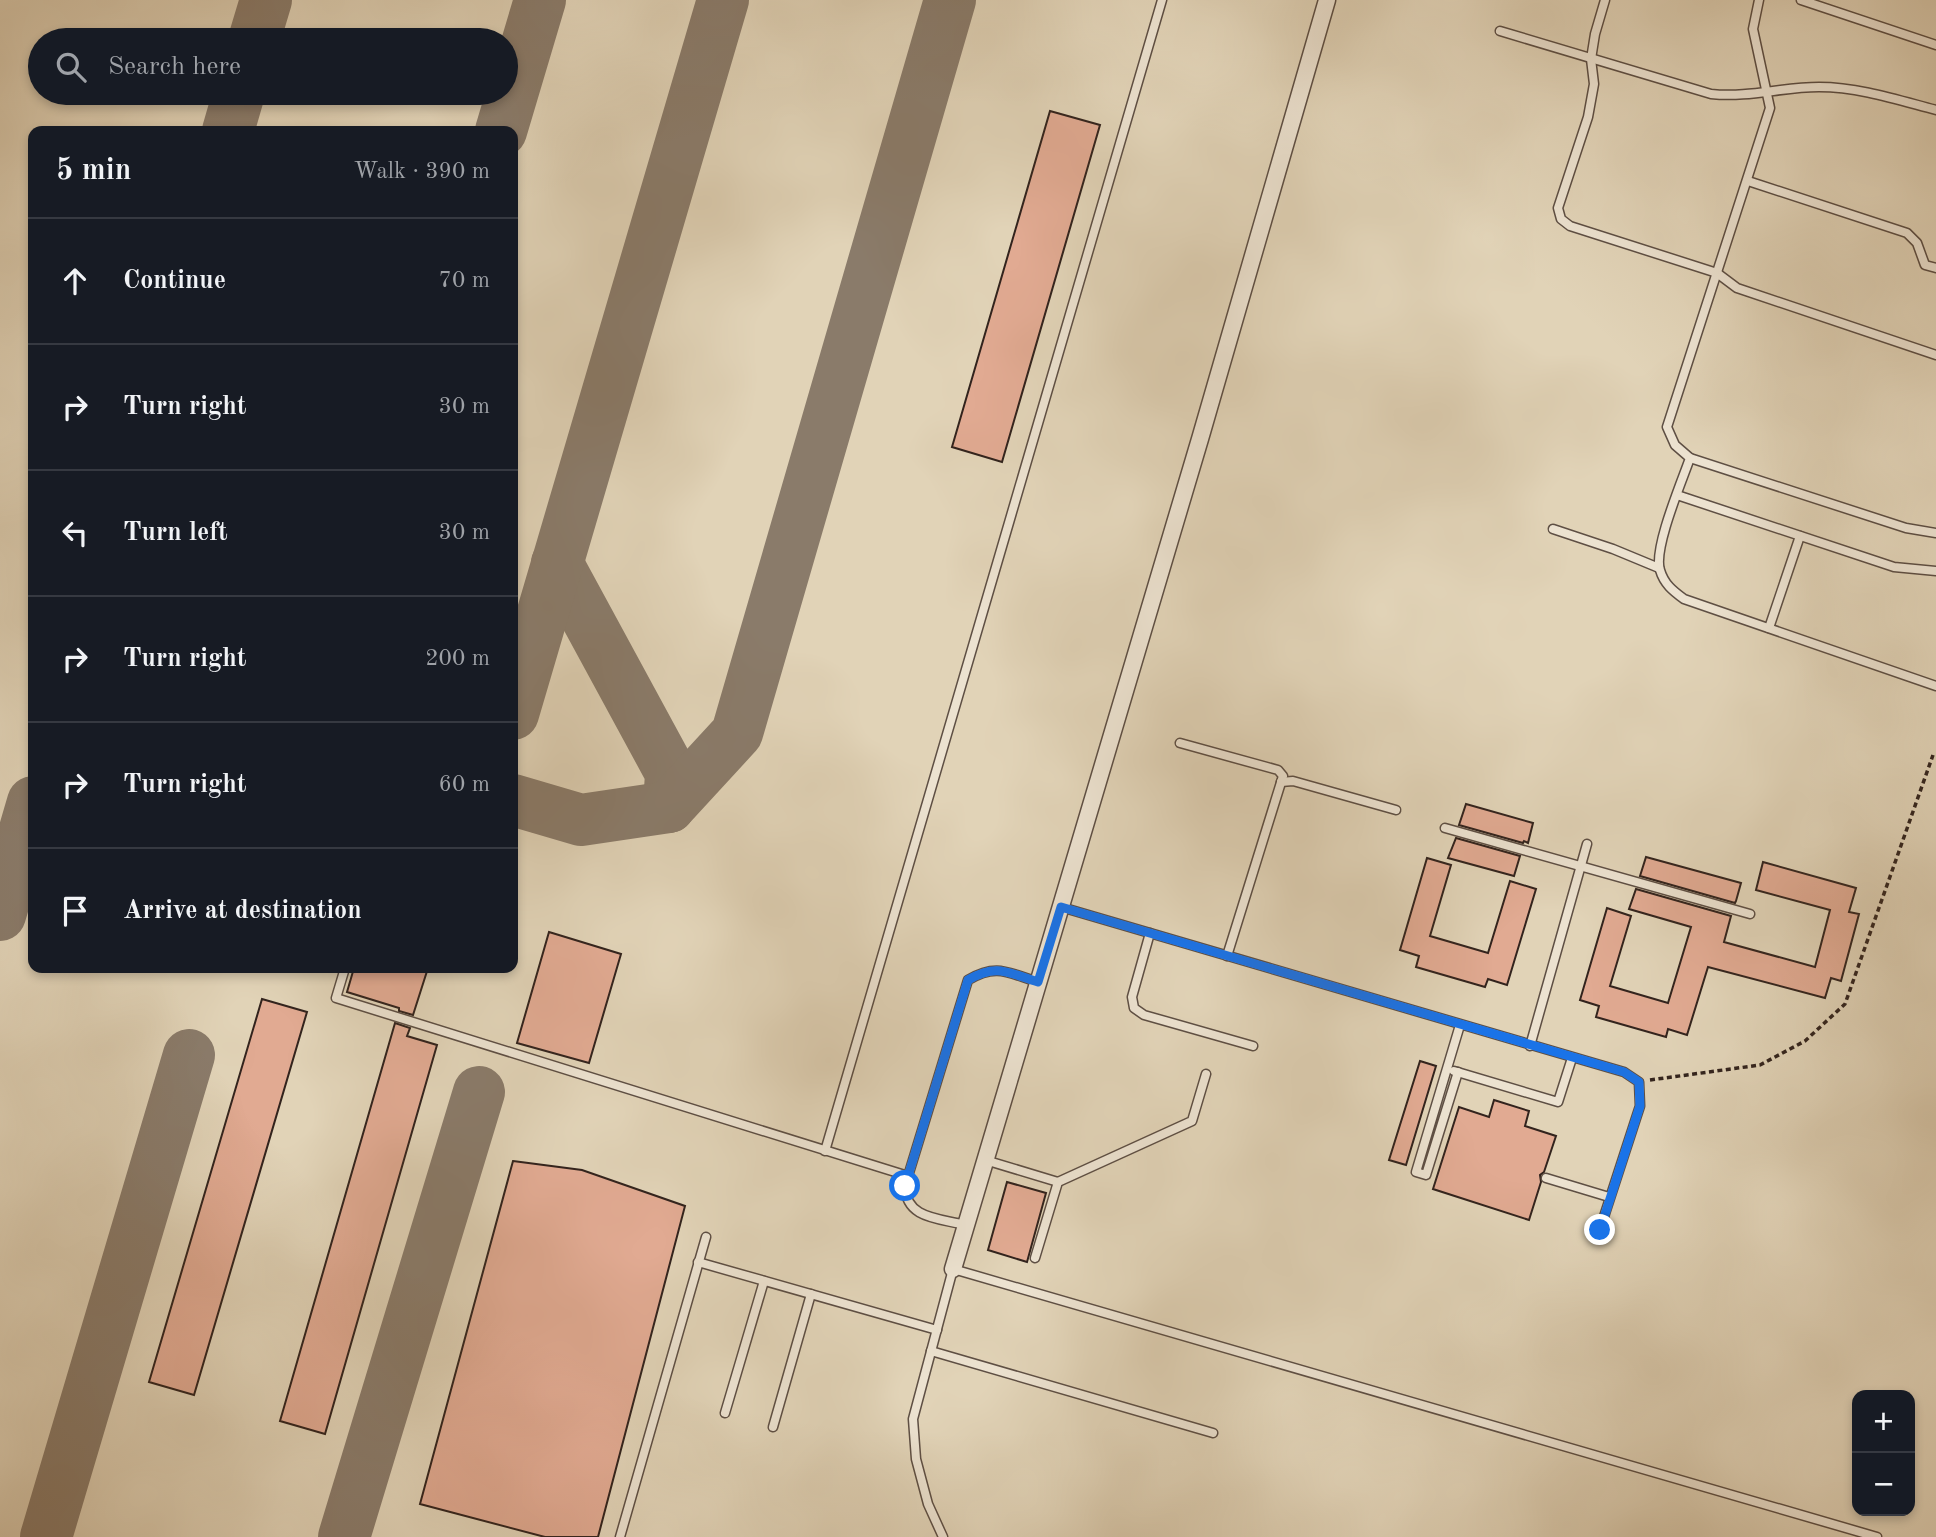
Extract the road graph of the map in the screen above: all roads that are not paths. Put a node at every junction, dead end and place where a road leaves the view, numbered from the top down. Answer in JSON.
{"nodes":[{"id":1,"x":1162,"y":0,"type":"edge"},
{"id":2,"x":1327,"y":0,"type":"edge"},
{"id":3,"x":1605,"y":0,"type":"edge"},
{"id":4,"x":1759,"y":0,"type":"edge"},
{"id":5,"x":1801,"y":0,"type":"edge"},
{"id":6,"x":1500,"y":31,"type":"dead end"},
{"id":7,"x":1936,"y":45,"type":"edge"},
{"id":8,"x":1591,"y":59,"type":"junction"},
{"id":9,"x":1768,"y":92,"type":"junction"},
{"id":10,"x":1936,"y":110,"type":"edge"},
{"id":11,"x":1748,"y":181,"type":"junction"},
{"id":12,"x":1936,"y":268,"type":"edge"},
{"id":13,"x":1717,"y":273,"type":"junction"},
{"id":14,"x":1936,"y":355,"type":"edge"},
{"id":15,"x":1690,"y":458,"type":"junction"},
{"id":16,"x":1678,"y":495,"type":"junction"},
{"id":17,"x":1553,"y":529,"type":"dead end"},
{"id":18,"x":1936,"y":533,"type":"edge"},
{"id":19,"x":1800,"y":536,"type":"junction"},
{"id":20,"x":1659,"y":568,"type":"junction"},
{"id":21,"x":1936,"y":571,"type":"edge"},
{"id":22,"x":1769,"y":628,"type":"junction"},
{"id":23,"x":1936,"y":686,"type":"edge"},
{"id":24,"x":1180,"y":743,"type":"dead end"},
{"id":25,"x":1281,"y":782,"type":"junction"},
{"id":26,"x":1395,"y":810,"type":"dead end"},
{"id":27,"x":1445,"y":828,"type":"dead end"},
{"id":28,"x":1587,"y":844,"type":"dead end"},
{"id":29,"x":1582,"y":865,"type":"junction"},
{"id":30,"x":1061,"y":907,"type":"junction"},
{"id":31,"x":1750,"y":914,"type":"dead end"},
{"id":32,"x":1150,"y":933,"type":"junction"},
{"id":33,"x":1227,"y":956,"type":"junction"},
{"id":34,"x":344,"y":973,"type":"edge"},
{"id":35,"x":1038,"y":982,"type":"junction"},
{"id":36,"x":1460,"y":1025,"type":"junction"},
{"id":37,"x":1253,"y":1046,"type":"dead end"},
{"id":38,"x":1530,"y":1046,"type":"junction"},
{"id":39,"x":1572,"y":1058,"type":"junction"},
{"id":40,"x":1446,"y":1069,"type":"junction"},
{"id":41,"x":1458,"y":1072,"type":"junction"},
{"id":42,"x":1206,"y":1074,"type":"dead end"},
{"id":43,"x":825,"y":1151,"type":"junction"},
{"id":44,"x":985,"y":1160,"type":"junction"},
{"id":45,"x":908,"y":1176,"type":"junction"},
{"id":46,"x":1546,"y":1178,"type":"dead end"},
{"id":47,"x":1058,"y":1182,"type":"junction"},
{"id":48,"x":1609,"y":1197,"type":"junction"},
{"id":49,"x":965,"y":1225,"type":"junction"},
{"id":50,"x":1600,"y":1230,"type":"dead end"},
{"id":51,"x":706,"y":1237,"type":"dead end"},
{"id":52,"x":1035,"y":1258,"type":"dead end"},
{"id":53,"x":698,"y":1262,"type":"junction"},
{"id":54,"x":953,"y":1269,"type":"junction"},
{"id":55,"x":764,"y":1281,"type":"junction"},
{"id":56,"x":811,"y":1294,"type":"junction"},
{"id":57,"x":937,"y":1330,"type":"junction"},
{"id":58,"x":931,"y":1351,"type":"junction"},
{"id":59,"x":725,"y":1413,"type":"dead end"},
{"id":60,"x":773,"y":1427,"type":"dead end"},
{"id":61,"x":1213,"y":1433,"type":"dead end"},
{"id":62,"x":620,"y":1537,"type":"edge"},
{"id":63,"x":943,"y":1537,"type":"edge"},
{"id":64,"x":1877,"y":1537,"type":"edge"}],
"edges":[{"from":1,"to":43,"type":"lane"},
{"from":2,"to":30,"type":"street"},
{"from":3,"to":8,"type":"lane"},
{"from":4,"to":9,"type":"lane"},
{"from":5,"to":7,"type":"lane"},
{"from":6,"to":8,"type":"lane"},
{"from":8,"to":9,"type":"lane"},
{"from":8,"to":13,"type":"lane"},
{"from":9,"to":10,"type":"lane"},
{"from":9,"to":11,"type":"lane"},
{"from":11,"to":12,"type":"lane"},
{"from":11,"to":13,"type":"lane"},
{"from":13,"to":14,"type":"lane"},
{"from":13,"to":15,"type":"lane"},
{"from":15,"to":16,"type":"lane"},
{"from":15,"to":18,"type":"lane"},
{"from":16,"to":19,"type":"lane"},
{"from":16,"to":20,"type":"lane"},
{"from":17,"to":20,"type":"lane"},
{"from":19,"to":21,"type":"lane"},
{"from":19,"to":22,"type":"lane"},
{"from":20,"to":22,"type":"lane"},
{"from":22,"to":23,"type":"lane"},
{"from":24,"to":25,"type":"lane"},
{"from":25,"to":26,"type":"lane"},
{"from":25,"to":33,"type":"lane"},
{"from":27,"to":29,"type":"lane"},
{"from":28,"to":29,"type":"lane"},
{"from":29,"to":31,"type":"lane"},
{"from":29,"to":38,"type":"lane"},
{"from":30,"to":32,"type":"lane"},
{"from":30,"to":35,"type":"street"},
{"from":32,"to":33,"type":"lane"},
{"from":32,"to":37,"type":"lane"},
{"from":33,"to":36,"type":"lane"},
{"from":34,"to":43,"type":"lane"},
{"from":35,"to":44,"type":"street"},
{"from":35,"to":45,"type":"lane"},
{"from":36,"to":38,"type":"lane"},
{"from":36,"to":40,"type":"lane"},
{"from":38,"to":39,"type":"lane"},
{"from":39,"to":41,"type":"lane"},
{"from":39,"to":48,"type":"lane"},
{"from":40,"to":41,"type":"lane"},
{"from":40,"to":41,"type":"lane"},
{"from":42,"to":47,"type":"lane"},
{"from":43,"to":45,"type":"lane"},
{"from":44,"to":47,"type":"lane"},
{"from":44,"to":49,"type":"street"},
{"from":45,"to":49,"type":"lane"},
{"from":46,"to":48,"type":"lane"},
{"from":47,"to":52,"type":"lane"},
{"from":48,"to":50,"type":"lane"},
{"from":49,"to":54,"type":"street"},
{"from":51,"to":53,"type":"lane"},
{"from":53,"to":55,"type":"lane"},
{"from":53,"to":62,"type":"lane"},
{"from":54,"to":57,"type":"lane"},
{"from":54,"to":64,"type":"lane"},
{"from":55,"to":56,"type":"lane"},
{"from":55,"to":59,"type":"lane"},
{"from":56,"to":57,"type":"lane"},
{"from":56,"to":60,"type":"lane"},
{"from":57,"to":58,"type":"lane"},
{"from":58,"to":61,"type":"lane"},
{"from":58,"to":63,"type":"lane"}]}
